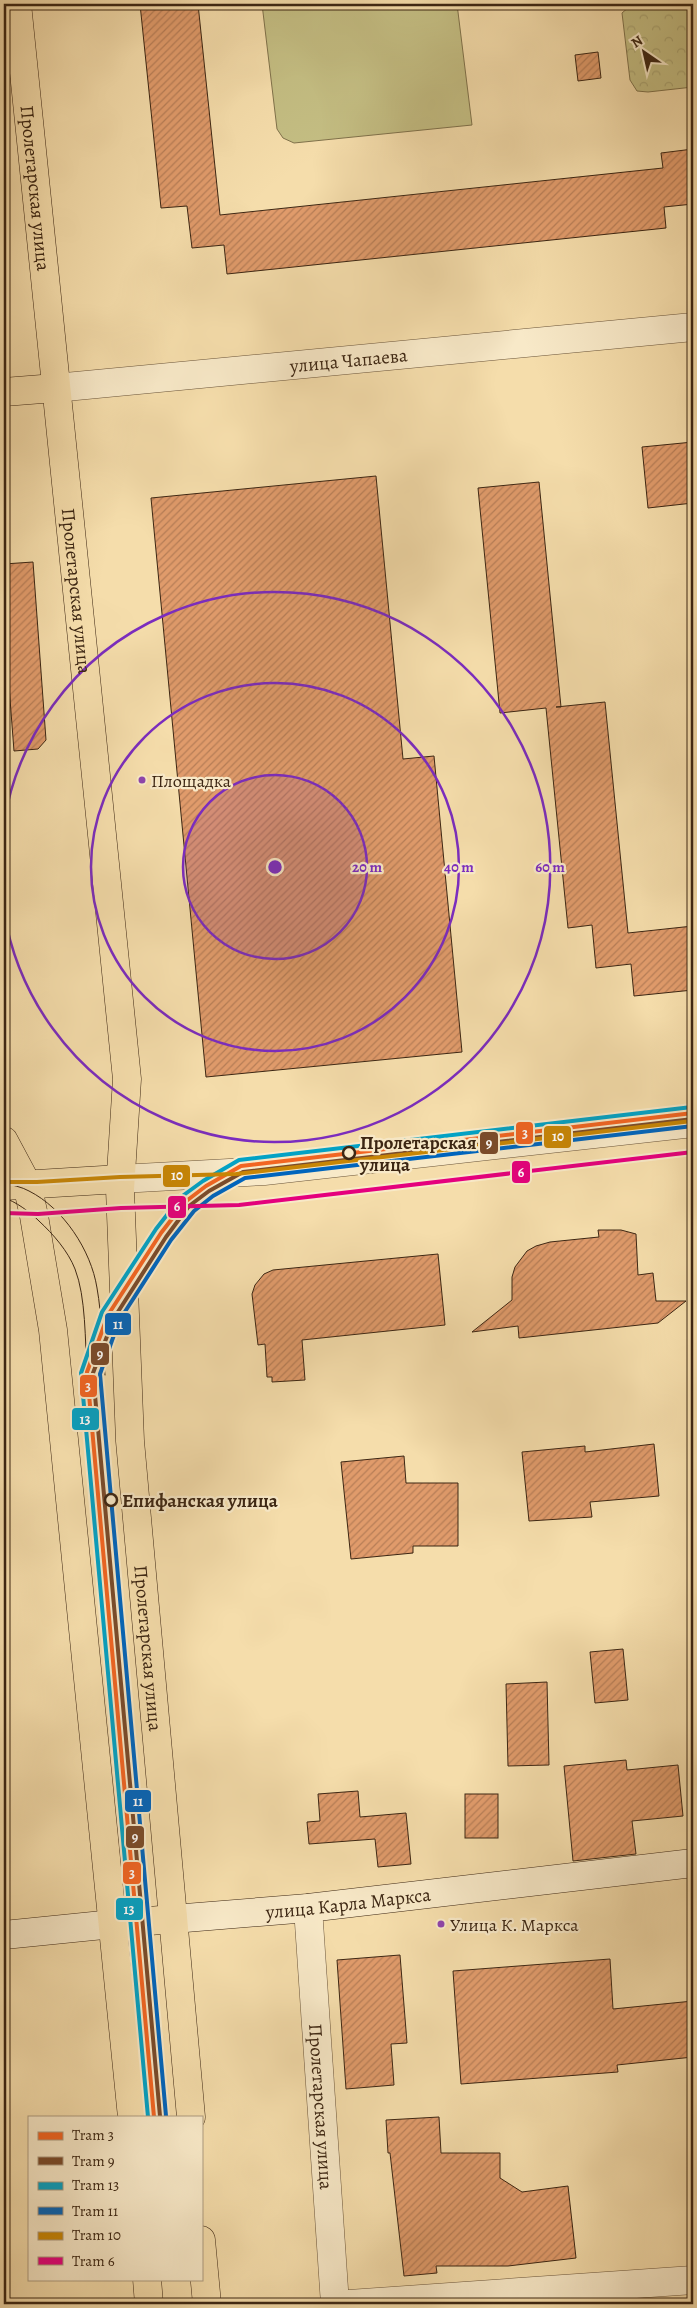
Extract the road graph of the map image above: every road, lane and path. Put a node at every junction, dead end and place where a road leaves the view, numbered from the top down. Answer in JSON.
{"nodes":[{"id":1,"x":17,"y":4,"type":"edge"},
{"id":2,"x":693,"y":327,"type":"edge"},
{"id":3,"x":55,"y":388,"type":"junction"},
{"id":4,"x":4,"y":392,"type":"edge"},
{"id":5,"x":693,"y":1123,"type":"edge"},
{"id":6,"x":4,"y":1141,"type":"edge"},
{"id":7,"x":120,"y":1179,"type":"junction"},
{"id":8,"x":15,"y":1185,"type":"edge"},
{"id":9,"x":693,"y":1863,"type":"edge"},
{"id":10,"x":308,"y":1908,"type":"junction"},
{"id":11,"x":173,"y":1919,"type":"junction"},
{"id":12,"x":113,"y":1924,"type":"junction"},
{"id":13,"x":4,"y":1936,"type":"edge"},
{"id":14,"x":132,"y":2116,"type":"edge"},
{"id":15,"x":190,"y":2116,"type":"edge"},
{"id":16,"x":202,"y":2251,"type":"edge"},
{"id":17,"x":147,"y":2280,"type":"edge"},
{"id":18,"x":693,"y":2280,"type":"edge"},
{"id":19,"x":149,"y":2304,"type":"edge"},
{"id":20,"x":207,"y":2304,"type":"edge"},
{"id":21,"x":335,"y":2304,"type":"edge"},
{"id":22,"x":349,"y":2304,"type":"edge"}],
"edges":[{"from":1,"to":3,"type":"main road","name":"Пролетарская улица"},
{"from":2,"to":3,"type":"street","name":"улица Чапаева"},
{"from":3,"to":4,"type":"main road","name":"улица Чапаева"},
{"from":3,"to":7,"type":"main road","name":"Пролетарская улица"},
{"from":5,"to":7,"type":"street"},
{"from":6,"to":8,"type":"main road"},
{"from":7,"to":8,"type":"main road"},
{"from":7,"to":11,"type":"main road","name":"Пролетарская улица"},
{"from":8,"to":12,"type":"main road"},
{"from":9,"to":10,"type":"street","name":"улица Карла Маркса"},
{"from":10,"to":11,"type":"street","name":"улица Карла Маркса"},
{"from":10,"to":21,"type":"street","name":"Пролетарская улица"},
{"from":11,"to":12,"type":"main road","name":"улица Карла Маркса"},
{"from":11,"to":15,"type":"main road","name":"Пролетарская улица"},
{"from":12,"to":13,"type":"street","name":"улица Карла Маркса"},
{"from":12,"to":14,"type":"main road"},
{"from":16,"to":20,"type":"main road"},
{"from":17,"to":19,"type":"main road"},
{"from":18,"to":22,"type":"street"}]}
